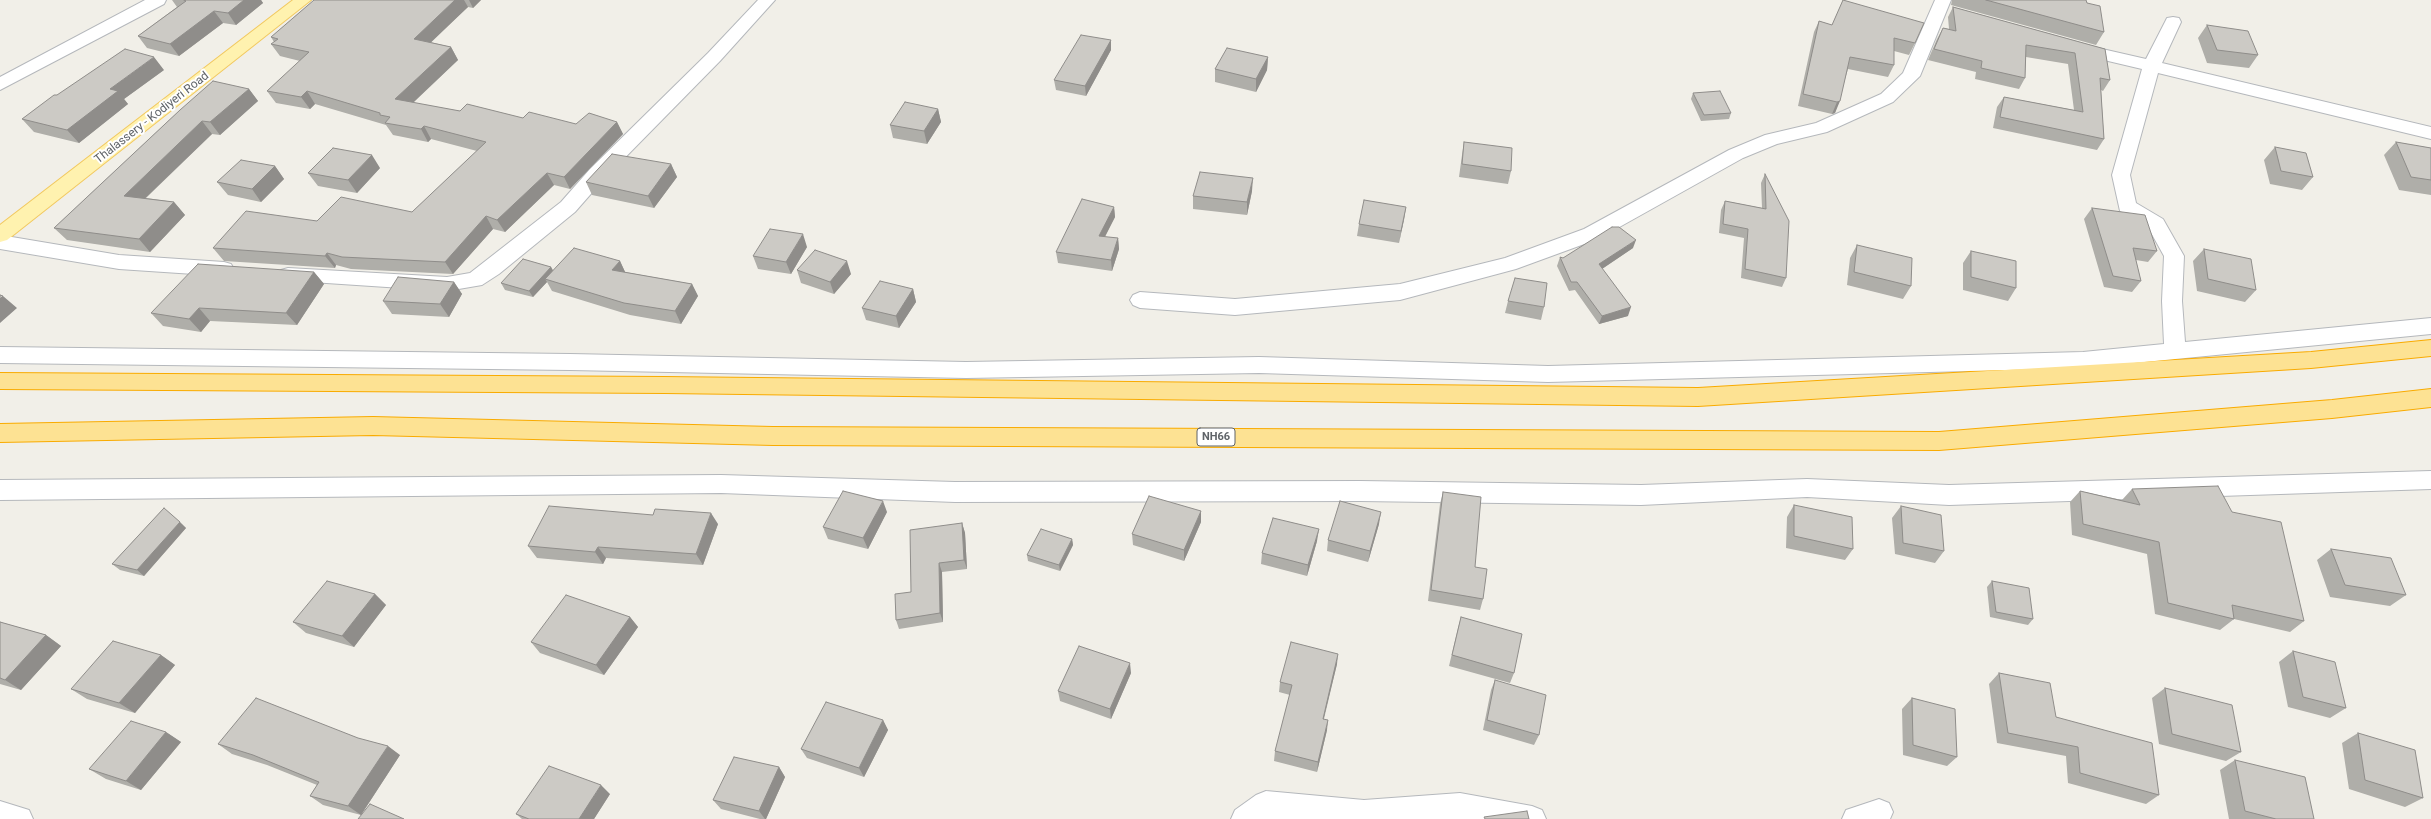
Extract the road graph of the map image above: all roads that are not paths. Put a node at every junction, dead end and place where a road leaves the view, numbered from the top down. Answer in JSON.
{"nodes":[{"id":1,"x":158,"y":0,"type":"edge"},
{"id":2,"x":303,"y":0,"type":"edge"},
{"id":3,"x":767,"y":0,"type":"edge"},
{"id":4,"x":133,"y":4,"type":"edge"},
{"id":5,"x":1946,"y":7,"type":"edge"},
{"id":6,"x":2173,"y":22,"type":"dead end"},
{"id":7,"x":2059,"y":43,"type":"edge"},
{"id":8,"x":2152,"y":67,"type":"junction"},
{"id":9,"x":0,"y":84,"type":"edge"},
{"id":10,"x":2431,"y":133,"type":"edge"},
{"id":11,"x":0,"y":235,"type":"edge"},
{"id":12,"x":0,"y":242,"type":"edge"},
{"id":13,"x":245,"y":271,"type":"edge"},
{"id":14,"x":267,"y":273,"type":"edge"},
{"id":15,"x":1140,"y":300,"type":"dead end"},
{"id":16,"x":2431,"y":326,"type":"edge"},
{"id":17,"x":2431,"y":348,"type":"edge"},
{"id":18,"x":2175,"y":351,"type":"junction"},
{"id":19,"x":0,"y":355,"type":"edge"},
{"id":20,"x":0,"y":381,"type":"edge"},
{"id":21,"x":2431,"y":398,"type":"edge"},
{"id":22,"x":0,"y":433,"type":"edge"},
{"id":23,"x":2431,"y":480,"type":"edge"},
{"id":24,"x":0,"y":490,"type":"edge"},
{"id":25,"x":1462,"y":812,"type":"edge"},
{"id":26,"x":0,"y":814,"type":"edge"},
{"id":27,"x":19,"y":819,"type":"edge"},
{"id":28,"x":1244,"y":819,"type":"edge"},
{"id":29,"x":1532,"y":819,"type":"edge"}],
"edges":[{"from":1,"to":4,"type":"street"},
{"from":2,"to":11,"type":"main road","name":"Thalassery - Kodiyeri Road"},
{"from":3,"to":14,"type":"street"},
{"from":4,"to":9,"type":"street"},
{"from":5,"to":15,"type":"street"},
{"from":6,"to":8,"type":"street"},
{"from":7,"to":8,"type":"street"},
{"from":8,"to":10,"type":"street"},
{"from":8,"to":18,"type":"street"},
{"from":12,"to":13,"type":"street"},
{"from":16,"to":18,"type":"street"},
{"from":17,"to":20,"type":"highway"},
{"from":18,"to":19,"type":"street"},
{"from":21,"to":22,"type":"highway","number":"NH66"},
{"from":23,"to":24,"type":"street"},
{"from":25,"to":28,"type":"street"},
{"from":25,"to":29,"type":"street"},
{"from":26,"to":27,"type":"street"}]}
